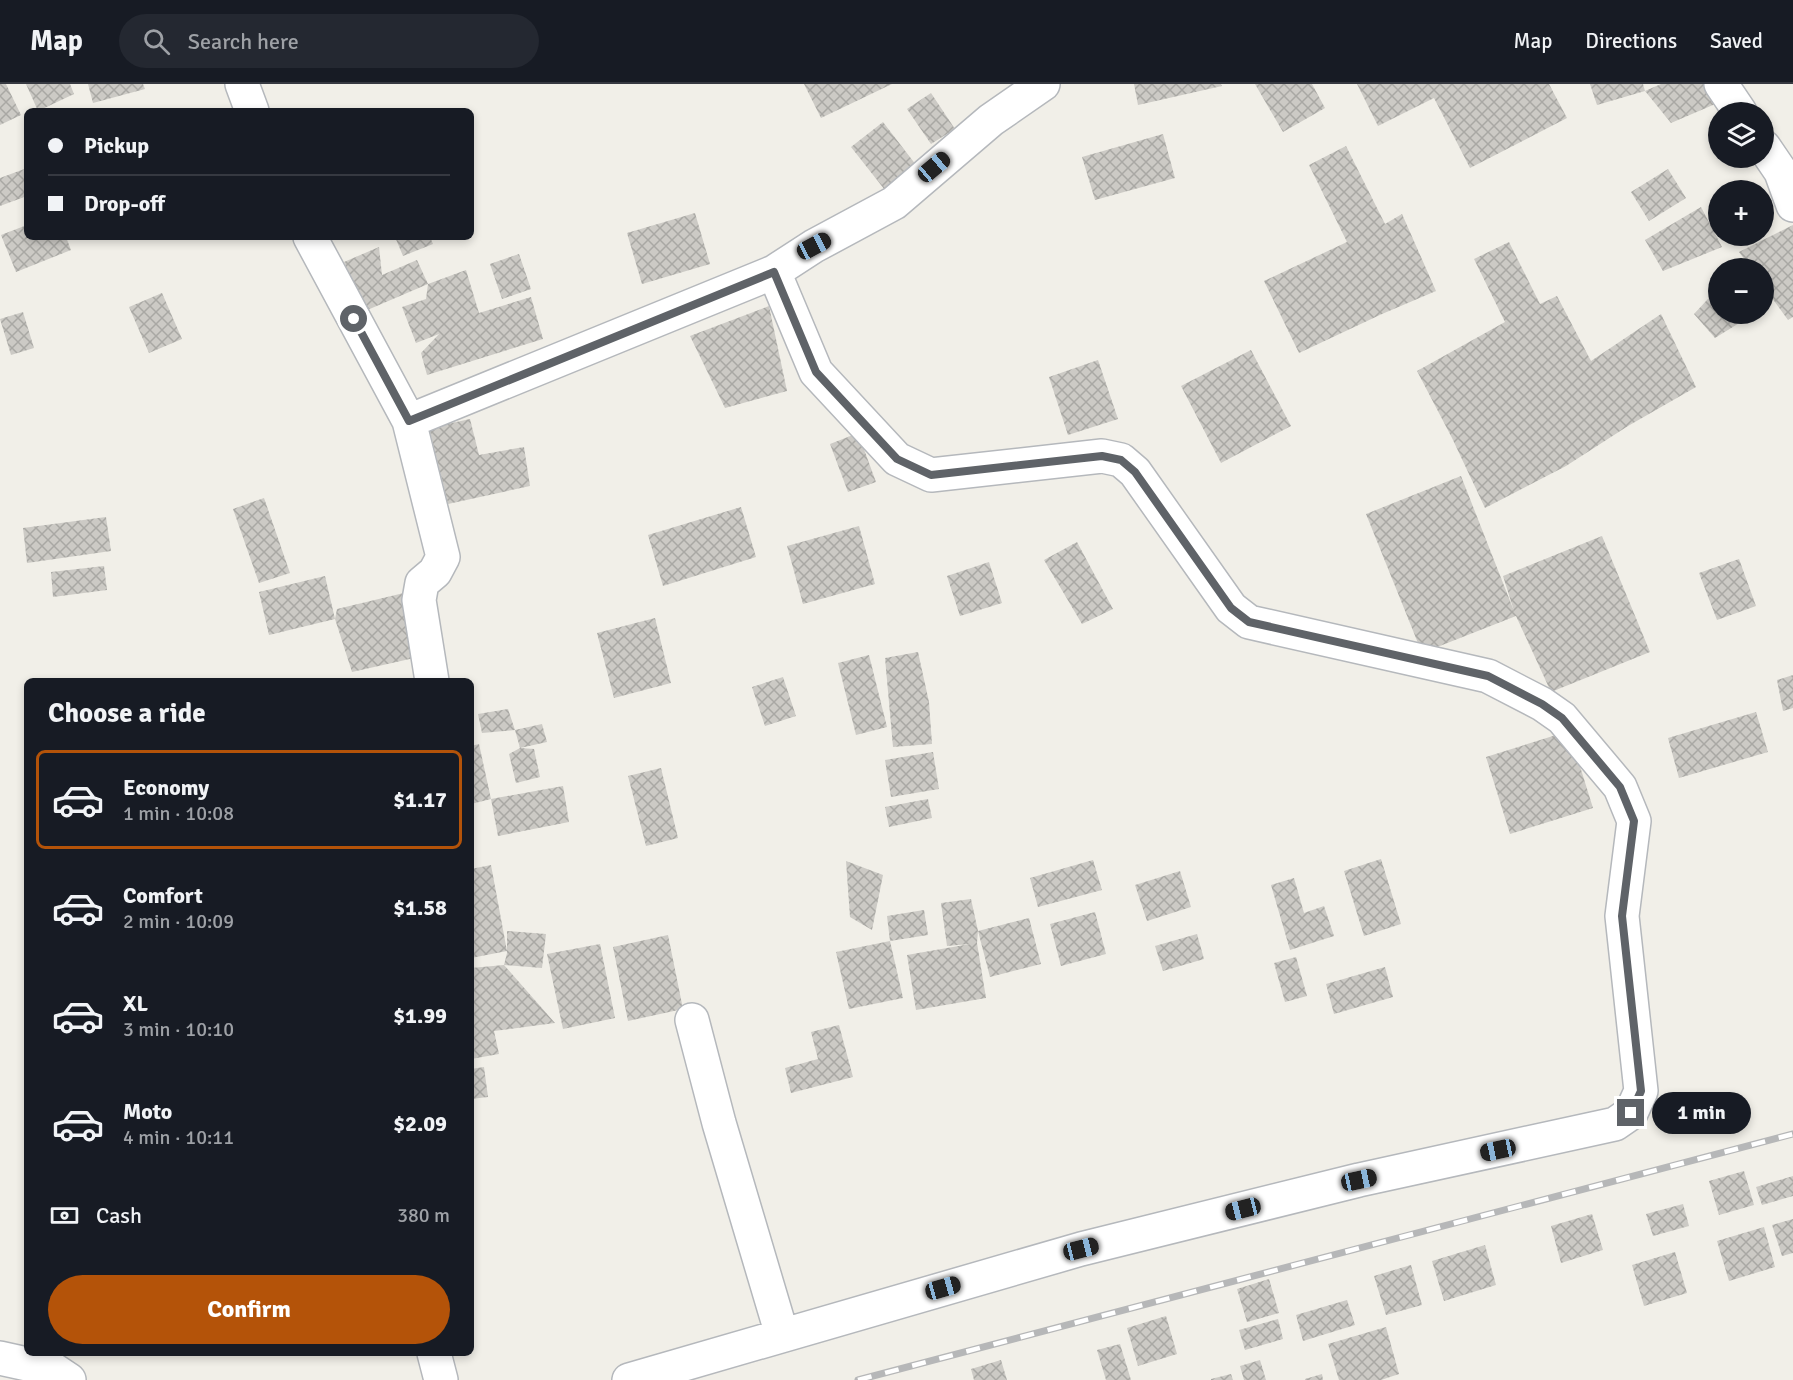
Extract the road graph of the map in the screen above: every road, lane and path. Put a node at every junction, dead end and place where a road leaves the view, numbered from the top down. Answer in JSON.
{"nodes":[{"id":1,"x":242,"y":84,"type":"edge"},
{"id":2,"x":1043,"y":84,"type":"edge"},
{"id":3,"x":1721,"y":84,"type":"edge"},
{"id":4,"x":1733,"y":102,"type":"edge"},
{"id":5,"x":251,"y":108,"type":"edge"},
{"id":6,"x":1774,"y":163,"type":"edge"},
{"id":7,"x":1793,"y":205,"type":"edge"},
{"id":8,"x":312,"y":240,"type":"edge"},
{"id":9,"x":774,"y":272,"type":"junction"},
{"id":10,"x":409,"y":421,"type":"junction"},
{"id":11,"x":432,"y":678,"type":"edge"},
{"id":12,"x":692,"y":1020,"type":"dead end"},
{"id":13,"x":782,"y":1335,"type":"junction"},
{"id":14,"x":435,"y":1356,"type":"edge"},
{"id":15,"x":0,"y":1358,"type":"edge"},
{"id":16,"x":69,"y":1380,"type":"edge"},
{"id":17,"x":441,"y":1380,"type":"edge"},
{"id":18,"x":629,"y":1380,"type":"edge"}],
"edges":[{"from":1,"to":5,"type":"street"},
{"from":2,"to":9,"type":"street"},
{"from":3,"to":4,"type":"street"},
{"from":6,"to":7,"type":"street"},
{"from":8,"to":10,"type":"street"},
{"from":9,"to":10,"type":"street"},
{"from":9,"to":13,"type":"street"},
{"from":10,"to":11,"type":"street"},
{"from":12,"to":13,"type":"street"},
{"from":13,"to":18,"type":"street"},
{"from":14,"to":17,"type":"street"},
{"from":15,"to":16,"type":"street"}]}
